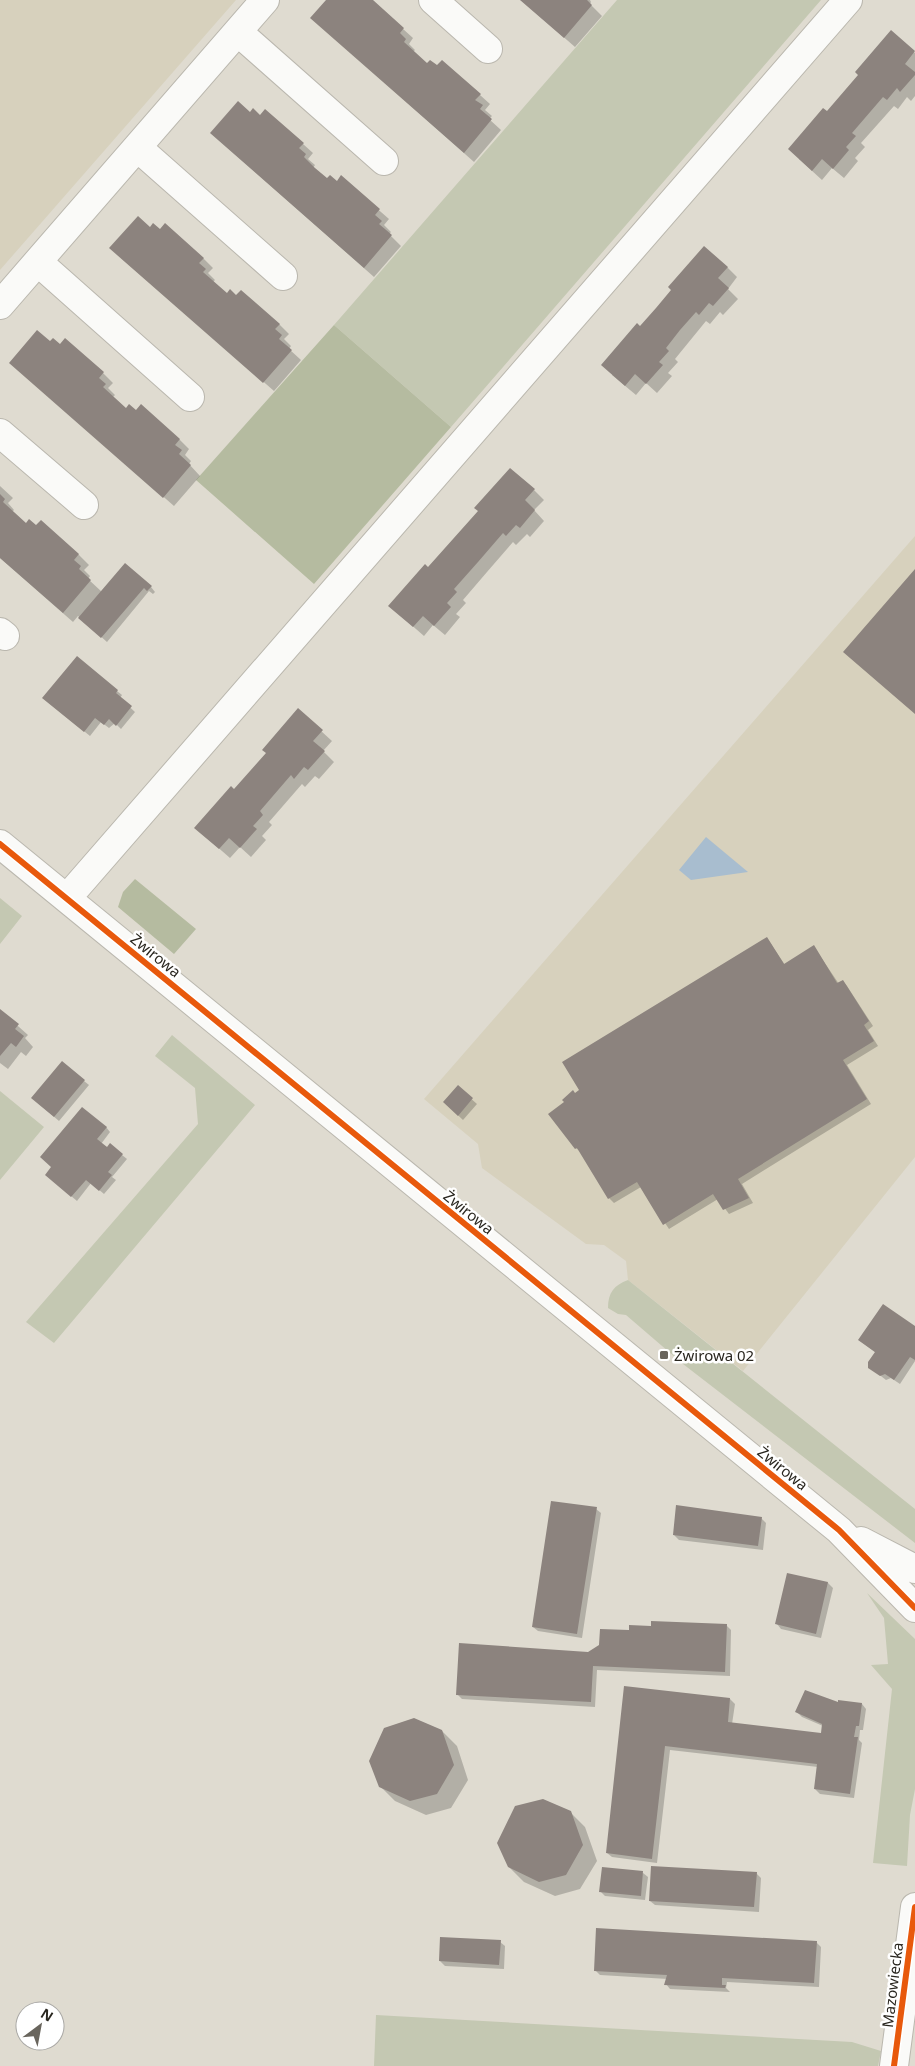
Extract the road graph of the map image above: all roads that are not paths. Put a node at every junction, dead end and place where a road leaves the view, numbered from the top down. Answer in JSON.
{"nodes":[{"id":1,"x":265,"y":0,"type":"edge"},
{"id":2,"x":433,"y":0,"type":"edge"},
{"id":3,"x":848,"y":0,"type":"edge"},
{"id":4,"x":238,"y":32,"type":"junction"},
{"id":5,"x":488,"y":50,"type":"dead end"},
{"id":6,"x":138,"y":148,"type":"junction"},
{"id":7,"x":384,"y":161,"type":"dead end"},
{"id":8,"x":38,"y":262,"type":"junction"},
{"id":9,"x":283,"y":276,"type":"dead end"},
{"id":10,"x":0,"y":305,"type":"edge"},
{"id":11,"x":190,"y":396,"type":"dead end"},
{"id":12,"x":0,"y":433,"type":"edge"},
{"id":13,"x":84,"y":505,"type":"dead end"},
{"id":14,"x":0,"y":844,"type":"edge"},
{"id":15,"x":66,"y":898,"type":"junction"},
{"id":16,"x":839,"y":1530,"type":"junction"},
{"id":17,"x":915,"y":1569,"type":"edge"},
{"id":18,"x":915,"y":1608,"type":"edge"},
{"id":19,"x":914,"y":1921,"type":"edge"},
{"id":20,"x":894,"y":2066,"type":"edge"}],
"edges":[{"from":1,"to":4,"type":"street"},
{"from":2,"to":5,"type":"street"},
{"from":3,"to":15,"type":"street"},
{"from":4,"to":6,"type":"street"},
{"from":4,"to":7,"type":"street"},
{"from":6,"to":8,"type":"street"},
{"from":6,"to":9,"type":"street"},
{"from":8,"to":10,"type":"street"},
{"from":8,"to":11,"type":"street"},
{"from":12,"to":13,"type":"street"},
{"from":14,"to":15,"type":"street","name":"Żwirowa"},
{"from":15,"to":16,"type":"street","name":"Żwirowa"},
{"from":16,"to":17,"type":"street","name":"Żwirowa"},
{"from":16,"to":18,"type":"street","name":"Żwirowa"},
{"from":19,"to":20,"type":"street","name":"Mazowiecka"}]}
